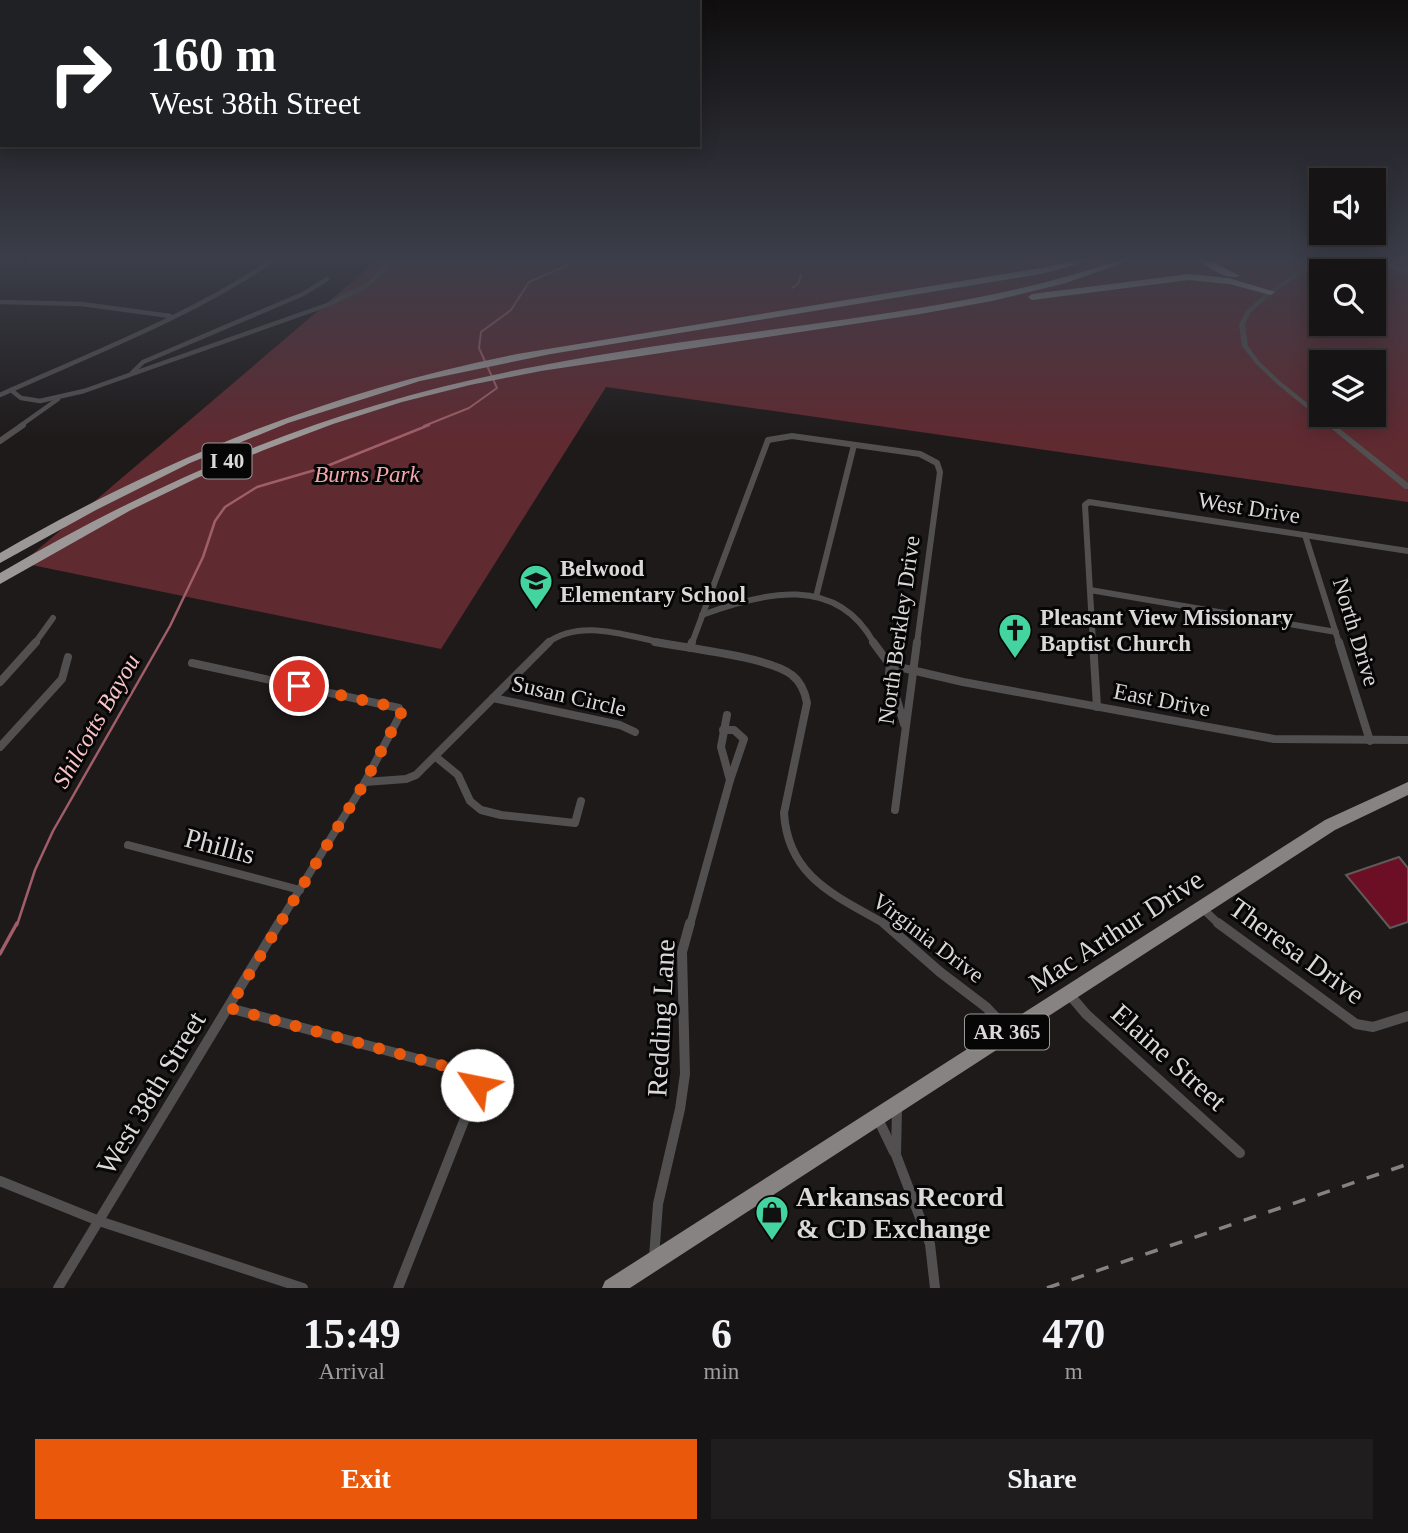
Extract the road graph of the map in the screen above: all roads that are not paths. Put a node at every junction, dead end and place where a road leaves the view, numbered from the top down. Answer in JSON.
{"nodes":[{"id":1,"x":166,"y":318,"type":"edge"},
{"id":2,"x":246,"y":318,"type":"edge"},
{"id":3,"x":290,"y":318,"type":"edge"},
{"id":4,"x":753,"y":318,"type":"edge"},
{"id":5,"x":870,"y":318,"type":"edge"},
{"id":6,"x":1245,"y":318,"type":"edge"},
{"id":7,"x":132,"y":374,"type":"junction"},
{"id":8,"x":12,"y":390,"type":"junction"},
{"id":9,"x":0,"y":395,"type":"edge"},
{"id":10,"x":59,"y":398,"type":"junction"},
{"id":11,"x":0,"y":441,"type":"edge"},
{"id":12,"x":854,"y":445,"type":"junction"},
{"id":13,"x":1408,"y":487,"type":"edge"},
{"id":14,"x":1305,"y":535,"type":"junction"},
{"id":15,"x":1408,"y":551,"type":"edge"},
{"id":16,"x":0,"y":559,"type":"edge"},
{"id":17,"x":0,"y":579,"type":"edge"},
{"id":18,"x":1090,"y":590,"type":"junction"},
{"id":19,"x":816,"y":597,"type":"junction"},
{"id":20,"x":702,"y":615,"type":"junction"},
{"id":21,"x":53,"y":618,"type":"dead end"},
{"id":22,"x":1336,"y":632,"type":"junction"},
{"id":23,"x":690,"y":648,"type":"junction"},
{"id":24,"x":68,"y":657,"type":"dead end"},
{"id":25,"x":192,"y":663,"type":"dead end"},
{"id":26,"x":890,"y":665,"type":"junction"},
{"id":27,"x":913,"y":671,"type":"junction"},
{"id":28,"x":1,"y":677,"type":"edge"},
{"id":29,"x":493,"y":698,"type":"junction"},
{"id":30,"x":1097,"y":707,"type":"junction"},
{"id":31,"x":727,"y":715,"type":"dead end"},
{"id":32,"x":723,"y":730,"type":"junction"},
{"id":33,"x":905,"y":730,"type":"junction"},
{"id":34,"x":635,"y":732,"type":"dead end"},
{"id":35,"x":1408,"y":740,"type":"edge"},
{"id":36,"x":1370,"y":741,"type":"junction"},
{"id":37,"x":0,"y":747,"type":"edge"},
{"id":38,"x":436,"y":757,"type":"junction"},
{"id":39,"x":730,"y":780,"type":"junction"},
{"id":40,"x":365,"y":782,"type":"junction"},
{"id":41,"x":1408,"y":788,"type":"edge"},
{"id":42,"x":581,"y":801,"type":"dead end"},
{"id":43,"x":895,"y":810,"type":"dead end"},
{"id":44,"x":128,"y":845,"type":"dead end"},
{"id":45,"x":300,"y":890,"type":"junction"},
{"id":46,"x":1202,"y":908,"type":"junction"},
{"id":47,"x":1069,"y":994,"type":"junction"},
{"id":48,"x":229,"y":1008,"type":"junction"},
{"id":49,"x":1408,"y":1016,"type":"edge"},
{"id":50,"x":1009,"y":1031,"type":"junction"},
{"id":51,"x":898,"y":1104,"type":"junction"},
{"id":52,"x":877,"y":1118,"type":"junction"},
{"id":53,"x":1240,"y":1153,"type":"dead end"},
{"id":54,"x":896,"y":1156,"type":"junction"},
{"id":55,"x":0,"y":1181,"type":"edge"},
{"id":56,"x":99,"y":1221,"type":"junction"},
{"id":57,"x":654,"y":1261,"type":"junction"},
{"id":58,"x":58,"y":1288,"type":"edge"},
{"id":59,"x":303,"y":1288,"type":"edge"},
{"id":60,"x":398,"y":1288,"type":"edge"},
{"id":61,"x":612,"y":1288,"type":"edge"},
{"id":62,"x":935,"y":1288,"type":"edge"}],
"edges":[{"from":1,"to":8,"type":"street"},
{"from":2,"to":7,"type":"street"},
{"from":3,"to":7,"type":"street"},
{"from":4,"to":16,"type":"highway","number":"I 40"},
{"from":5,"to":17,"type":"highway","number":"I 40"},
{"from":6,"to":13,"type":"street"},
{"from":7,"to":10,"type":"street"},
{"from":8,"to":9,"type":"street"},
{"from":8,"to":10,"type":"street"},
{"from":10,"to":11,"type":"street"},
{"from":12,"to":19,"type":"street"},
{"from":12,"to":20,"type":"street"},
{"from":12,"to":27,"type":"street","name":"North Berkley Drive"},
{"from":14,"to":15,"type":"street","name":"West Drive"},
{"from":14,"to":18,"type":"street","name":"West Drive"},
{"from":14,"to":22,"type":"street","name":"North Drive"},
{"from":18,"to":22,"type":"street"},
{"from":18,"to":30,"type":"street"},
{"from":19,"to":20,"type":"street"},
{"from":19,"to":26,"type":"street"},
{"from":20,"to":23,"type":"street"},
{"from":21,"to":28,"type":"street"},
{"from":22,"to":36,"type":"street","name":"North Drive"},
{"from":23,"to":29,"type":"street","name":"Virginia Drive"},
{"from":23,"to":50,"type":"street","name":"Virginia Drive"},
{"from":24,"to":37,"type":"street"},
{"from":25,"to":40,"type":"street","name":"West 38th Street"},
{"from":26,"to":27,"type":"street","name":"East Drive"},
{"from":26,"to":33,"type":"street"},
{"from":27,"to":30,"type":"street","name":"East Drive"},
{"from":27,"to":33,"type":"street","name":"North Berkley Drive"},
{"from":29,"to":34,"type":"street","name":"Susan Circle"},
{"from":29,"to":38,"type":"street"},
{"from":30,"to":36,"type":"street","name":"East Drive"},
{"from":31,"to":32,"type":"street","name":"Redding Lane"},
{"from":32,"to":39,"type":"street","name":"Redding Lane"},
{"from":32,"to":39,"type":"street","name":"Redding Lane"},
{"from":33,"to":43,"type":"street","name":"North Berkley Drive"},
{"from":35,"to":36,"type":"street","name":"East Drive"},
{"from":38,"to":40,"type":"street"},
{"from":38,"to":42,"type":"street"},
{"from":39,"to":57,"type":"street","name":"Redding Lane"},
{"from":40,"to":45,"type":"street","name":"West 38th Street"},
{"from":41,"to":46,"type":"main road","name":"Mac Arthur Drive","number":"AR 365"},
{"from":44,"to":45,"type":"street","name":"Phillis"},
{"from":45,"to":48,"type":"street","name":"West 38th Street"},
{"from":46,"to":47,"type":"main road","name":"Mac Arthur Drive","number":"AR 365"},
{"from":46,"to":49,"type":"street","name":"Theresa Drive"},
{"from":47,"to":50,"type":"main road","name":"Mac Arthur Drive","number":"AR 365"},
{"from":47,"to":53,"type":"street","name":"Elaine Street"},
{"from":48,"to":56,"type":"street","name":"West 38th Street"},
{"from":48,"to":60,"type":"street"},
{"from":50,"to":51,"type":"main road","name":"Mac Arthur Drive","number":"AR 365"},
{"from":51,"to":52,"type":"main road","name":"Mac Arthur Drive","number":"AR 365"},
{"from":51,"to":54,"type":"street"},
{"from":52,"to":54,"type":"street"},
{"from":52,"to":57,"type":"main road","name":"Mac Arthur Drive","number":"AR 365"},
{"from":54,"to":62,"type":"street"},
{"from":55,"to":56,"type":"street"},
{"from":56,"to":58,"type":"street","name":"West 38th Street"},
{"from":56,"to":59,"type":"street"},
{"from":57,"to":61,"type":"main road","name":"Mac Arthur Drive","number":"AR 365"}]}
